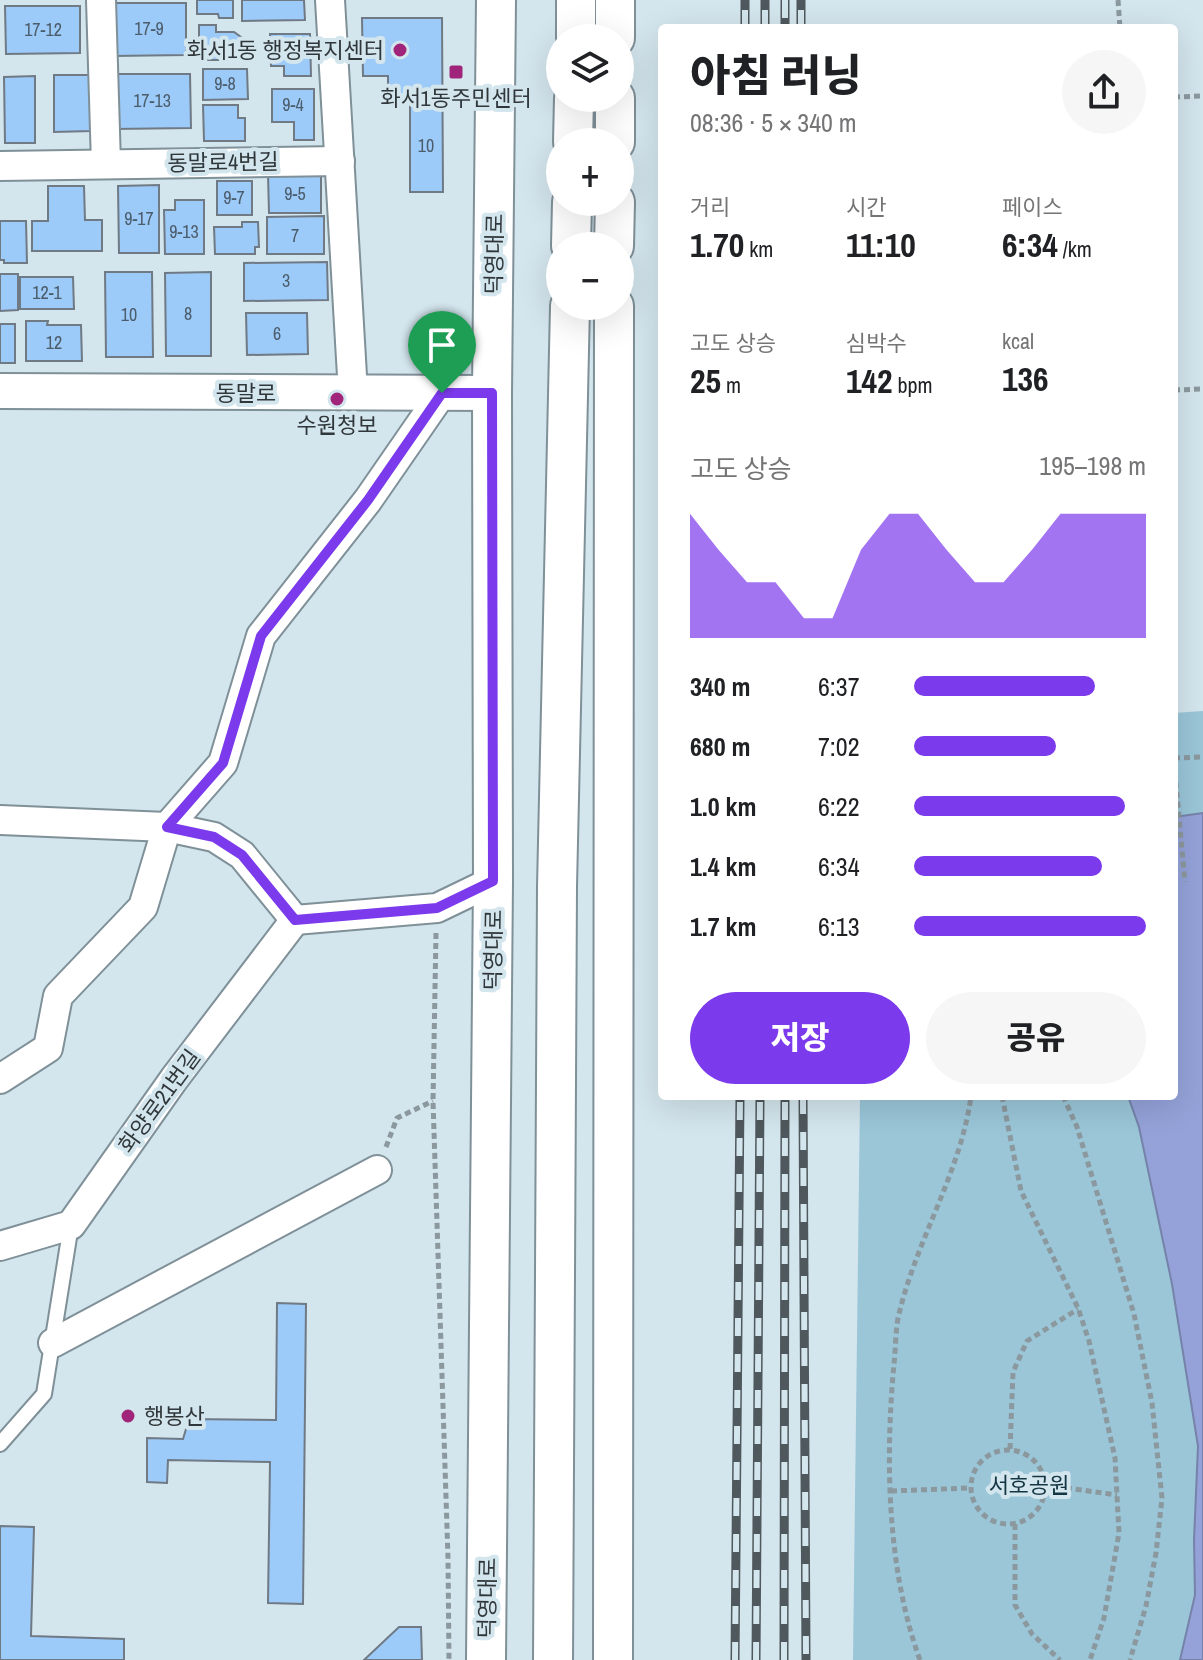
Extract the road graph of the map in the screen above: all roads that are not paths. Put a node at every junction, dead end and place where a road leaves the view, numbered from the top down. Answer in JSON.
{"nodes":[{"id":1,"x":101,"y":0,"type":"edge"},
{"id":2,"x":330,"y":0,"type":"edge"},
{"id":3,"x":496,"y":0,"type":"edge"},
{"id":4,"x":576,"y":0,"type":"edge"},
{"id":5,"x":615,"y":0,"type":"edge"},
{"id":6,"x":576,"y":24,"type":"edge"},
{"id":7,"x":615,"y":24,"type":"edge"},
{"id":8,"x":340,"y":161,"type":"junction"},
{"id":9,"x":106,"y":164,"type":"junction"},
{"id":10,"x":0,"y":166,"type":"edge"},
{"id":11,"x":570,"y":320,"type":"edge"},
{"id":12,"x":614,"y":320,"type":"edge"},
{"id":13,"x":0,"y":391,"type":"edge"},
{"id":14,"x":353,"y":393,"type":"junction"},
{"id":15,"x":442,"y":393,"type":"junction"},
{"id":16,"x":492,"y":393,"type":"junction"},
{"id":17,"x":0,"y":820,"type":"edge"},
{"id":18,"x":167,"y":827,"type":"junction"},
{"id":19,"x":493,"y":881,"type":"junction"},
{"id":20,"x":295,"y":920,"type":"junction"},
{"id":21,"x":0,"y":1079,"type":"edge"},
{"id":22,"x":377,"y":1170,"type":"road end"},
{"id":23,"x":71,"y":1225,"type":"junction"},
{"id":24,"x":0,"y":1246,"type":"edge"},
{"id":25,"x":53,"y":1343,"type":"junction"},
{"id":26,"x":0,"y":1444,"type":"edge"},
{"id":27,"x":486,"y":1660,"type":"edge"},
{"id":28,"x":553,"y":1660,"type":"edge"},
{"id":29,"x":613,"y":1660,"type":"edge"}],
"edges":[{"from":1,"to":9,"type":"street"},
{"from":2,"to":8,"type":"street"},
{"from":3,"to":16,"type":"main road","name":"덕영대로"},
{"from":4,"to":6,"type":"main road"},
{"from":5,"to":7,"type":"main road"},
{"from":8,"to":9,"type":"street","name":"동말로4번길"},
{"from":8,"to":14,"type":"street"},
{"from":9,"to":10,"type":"street","name":"동말로4번길"},
{"from":11,"to":28,"type":"main road"},
{"from":12,"to":29,"type":"main road"},
{"from":13,"to":14,"type":"street","name":"동말로"},
{"from":14,"to":15,"type":"street","name":"동말로"},
{"from":15,"to":16,"type":"street","name":"동말로"},
{"from":15,"to":18,"type":"street"},
{"from":16,"to":19,"type":"main road","name":"덕영대로"},
{"from":17,"to":18,"type":"street"},
{"from":18,"to":20,"type":"street"},
{"from":18,"to":21,"type":"street"},
{"from":19,"to":20,"type":"street"},
{"from":19,"to":27,"type":"main road","name":"덕영대로"},
{"from":20,"to":23,"type":"street","name":"화양로21번길"},
{"from":22,"to":25,"type":"street"},
{"from":23,"to":24,"type":"street"},
{"from":23,"to":25,"type":"lane"},
{"from":25,"to":26,"type":"lane"}]}
